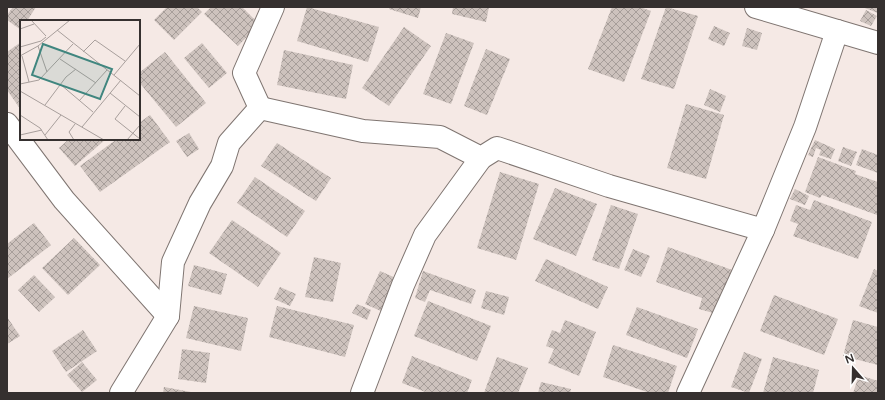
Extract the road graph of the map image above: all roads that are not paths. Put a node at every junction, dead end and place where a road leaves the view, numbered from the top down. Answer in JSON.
{"nodes":[{"id":1,"x":273,"y":7,"type":"edge"},
{"id":2,"x":756,"y":7,"type":"edge"},
{"id":3,"x":837,"y":31,"type":"junction"},
{"id":4,"x":878,"y":43,"type":"edge"},
{"id":5,"x":260,"y":108,"type":"junction"},
{"id":6,"x":7,"y":124,"type":"edge"},
{"id":7,"x":481,"y":158,"type":"junction"},
{"id":8,"x":763,"y":230,"type":"junction"},
{"id":9,"x":168,"y":316,"type":"junction"},
{"id":10,"x":121,"y":393,"type":"edge"},
{"id":11,"x":362,"y":393,"type":"edge"},
{"id":12,"x":688,"y":393,"type":"edge"}],
"edges":[{"from":1,"to":5,"type":"street"},
{"from":2,"to":3,"type":"street"},
{"from":3,"to":4,"type":"street"},
{"from":3,"to":8,"type":"street"},
{"from":5,"to":7,"type":"street"},
{"from":5,"to":9,"type":"street"},
{"from":6,"to":9,"type":"street"},
{"from":7,"to":8,"type":"street"},
{"from":7,"to":11,"type":"street"},
{"from":8,"to":12,"type":"street"},
{"from":9,"to":10,"type":"street"}]}
